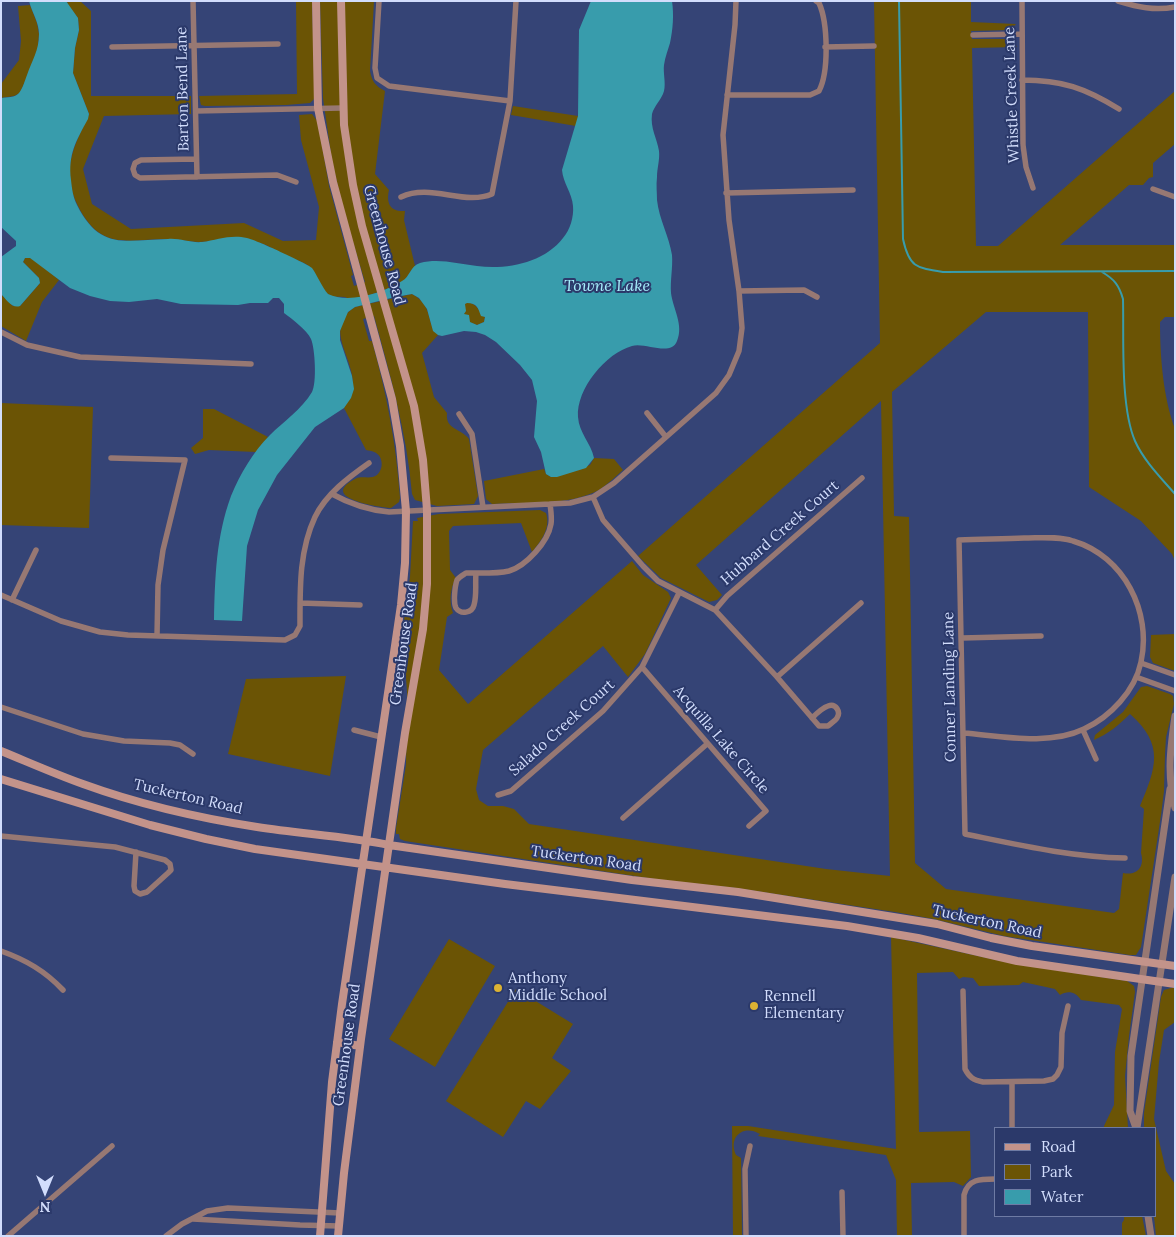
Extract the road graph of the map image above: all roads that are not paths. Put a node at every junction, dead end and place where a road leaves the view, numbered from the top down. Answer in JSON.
{"nodes":[{"id":1,"x":193,"y":1,"type":"edge"},
{"id":2,"x":316,"y":1,"type":"edge"},
{"id":3,"x":341,"y":1,"type":"edge"},
{"id":4,"x":379,"y":1,"type":"edge"},
{"id":5,"x":508,"y":1,"type":"edge"},
{"id":6,"x":736,"y":1,"type":"edge"},
{"id":7,"x":1022,"y":1,"type":"edge"},
{"id":8,"x":1118,"y":1,"type":"edge"},
{"id":9,"x":516,"y":2,"type":"edge"},
{"id":10,"x":817,"y":2,"type":"edge"},
{"id":11,"x":1175,"y":7,"type":"edge"},
{"id":12,"x":1021,"y":34,"type":"junction"},
{"id":13,"x":973,"y":35,"type":"dead end"},
{"id":14,"x":278,"y":44,"type":"dead end"},
{"id":15,"x":194,"y":46,"type":"junction"},
{"id":16,"x":874,"y":46,"type":"dead end"},
{"id":17,"x":112,"y":47,"type":"dead end"},
{"id":18,"x":825,"y":47,"type":"junction"},
{"id":19,"x":1022,"y":80,"type":"junction"},
{"id":20,"x":727,"y":95,"type":"junction"},
{"id":21,"x":510,"y":101,"type":"junction"},
{"id":22,"x":318,"y":108,"type":"junction"},
{"id":23,"x":342,"y":108,"type":"junction"},
{"id":24,"x":1119,"y":109,"type":"dead end"},
{"id":25,"x":196,"y":111,"type":"junction"},
{"id":26,"x":196,"y":159,"type":"junction"},
{"id":27,"x":197,"y":177,"type":"junction"},
{"id":28,"x":296,"y":182,"type":"dead end"},
{"id":29,"x":1033,"y":188,"type":"dead end"},
{"id":30,"x":1153,"y":189,"type":"dead end"},
{"id":31,"x":853,"y":190,"type":"dead end"},
{"id":32,"x":726,"y":193,"type":"junction"},
{"id":33,"x":1175,"y":196,"type":"edge"},
{"id":34,"x":400,"y":197,"type":"dead end"},
{"id":35,"x":739,"y":291,"type":"junction"},
{"id":36,"x":817,"y":297,"type":"dead end"},
{"id":37,"x":1,"y":332,"type":"edge"},
{"id":38,"x":251,"y":364,"type":"dead end"},
{"id":39,"x":647,"y":413,"type":"dead end"},
{"id":40,"x":459,"y":414,"type":"dead end"},
{"id":41,"x":666,"y":437,"type":"junction"},
{"id":42,"x":111,"y":458,"type":"dead end"},
{"id":43,"x":369,"y":463,"type":"dead end"},
{"id":44,"x":862,"y":478,"type":"dead end"},
{"id":45,"x":332,"y":494,"type":"junction"},
{"id":46,"x":593,"y":497,"type":"junction"},
{"id":47,"x":550,"y":504,"type":"junction"},
{"id":48,"x":483,"y":507,"type":"junction"},
{"id":49,"x":427,"y":510,"type":"junction"},
{"id":50,"x":406,"y":511,"type":"junction"},
{"id":51,"x":36,"y":550,"type":"dead end"},
{"id":52,"x":476,"y":573,"type":"junction"},
{"id":53,"x":679,"y":593,"type":"junction"},
{"id":54,"x":1,"y":595,"type":"edge"},
{"id":55,"x":12,"y":600,"type":"junction"},
{"id":56,"x":300,"y":603,"type":"junction"},
{"id":57,"x":861,"y":603,"type":"dead end"},
{"id":58,"x":360,"y":605,"type":"dead end"},
{"id":59,"x":715,"y":610,"type":"junction"},
{"id":60,"x":157,"y":636,"type":"junction"},
{"id":61,"x":1041,"y":636,"type":"dead end"},
{"id":62,"x":962,"y":638,"type":"junction"},
{"id":63,"x":1141,"y":663,"type":"junction"},
{"id":64,"x":642,"y":668,"type":"junction"},
{"id":65,"x":1175,"y":675,"type":"edge"},
{"id":66,"x":777,"y":676,"type":"junction"},
{"id":67,"x":1136,"y":677,"type":"junction"},
{"id":68,"x":1175,"y":690,"type":"edge"},
{"id":69,"x":1,"y":707,"type":"edge"},
{"id":70,"x":1175,"y":716,"type":"edge"},
{"id":71,"x":812,"y":718,"type":"junction"},
{"id":72,"x":354,"y":730,"type":"dead end"},
{"id":73,"x":1083,"y":730,"type":"junction"},
{"id":74,"x":964,"y":733,"type":"junction"},
{"id":75,"x":381,"y":737,"type":"junction"},
{"id":76,"x":707,"y":744,"type":"junction"},
{"id":77,"x":1,"y":751,"type":"edge"},
{"id":78,"x":193,"y":754,"type":"dead end"},
{"id":79,"x":1096,"y":759,"type":"dead end"},
{"id":80,"x":1,"y":779,"type":"edge"},
{"id":81,"x":1170,"y":789,"type":"junction"},
{"id":82,"x":498,"y":795,"type":"dead end"},
{"id":83,"x":1175,"y":808,"type":"edge"},
{"id":84,"x":622,"y":818,"type":"dead end"},
{"id":85,"x":749,"y":826,"type":"dead end"},
{"id":86,"x":1,"y":836,"type":"edge"},
{"id":87,"x":366,"y":840,"type":"junction"},
{"id":88,"x":389,"y":845,"type":"junction"},
{"id":89,"x":136,"y":852,"type":"junction"},
{"id":90,"x":1125,"y":858,"type":"dead end"},
{"id":91,"x":362,"y":863,"type":"junction"},
{"id":92,"x":386,"y":867,"type":"junction"},
{"id":93,"x":1175,"y":877,"type":"edge"},
{"id":94,"x":861,"y":913,"type":"junction"},
{"id":95,"x":858,"y":928,"type":"junction"},
{"id":96,"x":1,"y":951,"type":"edge"},
{"id":97,"x":1144,"y":962,"type":"junction"},
{"id":98,"x":1162,"y":964,"type":"junction"},
{"id":99,"x":1175,"y":966,"type":"edge"},
{"id":100,"x":1141,"y":978,"type":"junction"},
{"id":101,"x":1159,"y":982,"type":"junction"},
{"id":102,"x":1175,"y":984,"type":"edge"},
{"id":103,"x":63,"y":990,"type":"dead end"},
{"id":104,"x":963,"y":990,"type":"dead end"},
{"id":105,"x":1068,"y":1006,"type":"dead end"},
{"id":106,"x":337,"y":1042,"type":"junction"},
{"id":107,"x":360,"y":1046,"type":"junction"},
{"id":108,"x":1012,"y":1082,"type":"junction"},
{"id":109,"x":1012,"y":1127,"type":"edge"},
{"id":110,"x":1137,"y":1127,"type":"edge"},
{"id":111,"x":1137,"y":1127,"type":"edge"},
{"id":112,"x":112,"y":1146,"type":"dead end"},
{"id":113,"x":750,"y":1146,"type":"dead end"},
{"id":114,"x":994,"y":1179,"type":"edge"},
{"id":115,"x":842,"y":1192,"type":"dead end"},
{"id":116,"x":247,"y":1209,"type":"junction"},
{"id":117,"x":321,"y":1212,"type":"junction"},
{"id":118,"x":340,"y":1213,"type":"junction"},
{"id":119,"x":1148,"y":1217,"type":"edge"},
{"id":120,"x":193,"y":1219,"type":"junction"},
{"id":121,"x":246,"y":1222,"type":"junction"},
{"id":122,"x":320,"y":1226,"type":"junction"},
{"id":123,"x":338,"y":1226,"type":"junction"},
{"id":124,"x":8,"y":1236,"type":"edge"},
{"id":125,"x":166,"y":1236,"type":"edge"},
{"id":126,"x":320,"y":1236,"type":"edge"},
{"id":127,"x":338,"y":1236,"type":"edge"},
{"id":128,"x":746,"y":1236,"type":"edge"},
{"id":129,"x":843,"y":1236,"type":"edge"},
{"id":130,"x":964,"y":1236,"type":"edge"},
{"id":131,"x":1151,"y":1236,"type":"edge"}],
"edges":[{"from":1,"to":15,"type":"street","name":"Barton Bend Lane"},
{"from":2,"to":22,"type":"main road","name":"Greenhouse Road"},
{"from":3,"to":23,"type":"main road","name":"Greenhouse Road"},
{"from":4,"to":21,"type":"street"},
{"from":5,"to":9,"type":"street"},
{"from":6,"to":20,"type":"street"},
{"from":7,"to":12,"type":"street","name":"Whistle Creek Lane"},
{"from":8,"to":11,"type":"street"},
{"from":9,"to":21,"type":"street"},
{"from":10,"to":18,"type":"street"},
{"from":12,"to":13,"type":"street"},
{"from":12,"to":19,"type":"street","name":"Whistle Creek Lane"},
{"from":14,"to":15,"type":"street"},
{"from":15,"to":17,"type":"street"},
{"from":15,"to":25,"type":"street","name":"Barton Bend Lane"},
{"from":16,"to":18,"type":"street"},
{"from":18,"to":20,"type":"street"},
{"from":19,"to":24,"type":"street"},
{"from":19,"to":29,"type":"street","name":"Whistle Creek Lane"},
{"from":20,"to":32,"type":"street"},
{"from":21,"to":34,"type":"street"},
{"from":22,"to":23,"type":"street"},
{"from":22,"to":25,"type":"street"},
{"from":22,"to":50,"type":"main road","name":"Greenhouse Road"},
{"from":23,"to":49,"type":"main road","name":"Greenhouse Road"},
{"from":25,"to":26,"type":"street","name":"Barton Bend Lane"},
{"from":26,"to":27,"type":"street","name":"Barton Bend Lane"},
{"from":26,"to":27,"type":"street"},
{"from":27,"to":28,"type":"street"},
{"from":30,"to":33,"type":"street"},
{"from":31,"to":32,"type":"street"},
{"from":32,"to":35,"type":"street"},
{"from":35,"to":36,"type":"street"},
{"from":35,"to":41,"type":"street"},
{"from":37,"to":38,"type":"street"},
{"from":39,"to":41,"type":"street"},
{"from":40,"to":48,"type":"street"},
{"from":41,"to":46,"type":"street"},
{"from":42,"to":60,"type":"street"},
{"from":43,"to":45,"type":"street"},
{"from":44,"to":59,"type":"street","name":"Hubbard Creek Court"},
{"from":45,"to":50,"type":"street"},
{"from":45,"to":56,"type":"street"},
{"from":46,"to":47,"type":"street"},
{"from":46,"to":53,"type":"street"},
{"from":47,"to":48,"type":"street"},
{"from":47,"to":52,"type":"street"},
{"from":48,"to":49,"type":"street"},
{"from":49,"to":50,"type":"street"},
{"from":49,"to":88,"type":"main road","name":"Greenhouse Road"},
{"from":50,"to":75,"type":"main road","name":"Greenhouse Road"},
{"from":51,"to":55,"type":"street"},
{"from":52,"to":52,"type":"street"},
{"from":53,"to":59,"type":"street"},
{"from":53,"to":64,"type":"street","name":"Salado Creek Court"},
{"from":54,"to":55,"type":"street"},
{"from":55,"to":60,"type":"street"},
{"from":56,"to":58,"type":"street"},
{"from":56,"to":60,"type":"street"},
{"from":57,"to":66,"type":"street"},
{"from":59,"to":66,"type":"street"},
{"from":61,"to":62,"type":"street"},
{"from":62,"to":63,"type":"street","name":"Conner Landing Lane"},
{"from":62,"to":74,"type":"street","name":"Conner Landing Lane"},
{"from":63,"to":65,"type":"street"},
{"from":63,"to":67,"type":"street"},
{"from":64,"to":76,"type":"street","name":"Acquilla Lake Circle"},
{"from":64,"to":82,"type":"street","name":"Salado Creek Court"},
{"from":66,"to":71,"type":"street"},
{"from":67,"to":68,"type":"street"},
{"from":67,"to":73,"type":"street"},
{"from":69,"to":78,"type":"street"},
{"from":70,"to":81,"type":"street"},
{"from":71,"to":71,"type":"street"},
{"from":72,"to":75,"type":"street"},
{"from":73,"to":74,"type":"street"},
{"from":73,"to":79,"type":"street"},
{"from":74,"to":90,"type":"street","name":"Conner Landing Lane"},
{"from":75,"to":87,"type":"main road","name":"Greenhouse Road"},
{"from":76,"to":84,"type":"street"},
{"from":76,"to":85,"type":"street","name":"Acquilla Lake Circle"},
{"from":77,"to":87,"type":"main road","name":"Tuckerton Road"},
{"from":80,"to":91,"type":"main road","name":"Tuckerton Road"},
{"from":81,"to":83,"type":"street"},
{"from":81,"to":97,"type":"street"},
{"from":86,"to":89,"type":"street"},
{"from":87,"to":88,"type":"main road","name":"Tuckerton Road"},
{"from":87,"to":91,"type":"main road","name":"Greenhouse Road"},
{"from":88,"to":92,"type":"main road","name":"Greenhouse Road"},
{"from":88,"to":94,"type":"main road","name":"Tuckerton Road"},
{"from":89,"to":89,"type":"street"},
{"from":91,"to":92,"type":"main road","name":"Tuckerton Road"},
{"from":91,"to":106,"type":"main road","name":"Greenhouse Road"},
{"from":92,"to":95,"type":"main road","name":"Tuckerton Road"},
{"from":92,"to":107,"type":"main road","name":"Greenhouse Road"},
{"from":93,"to":98,"type":"street"},
{"from":94,"to":95,"type":"main road"},
{"from":94,"to":97,"type":"main road","name":"Tuckerton Road"},
{"from":95,"to":100,"type":"main road","name":"Tuckerton Road"},
{"from":96,"to":103,"type":"street"},
{"from":97,"to":98,"type":"main road","name":"Tuckerton Road"},
{"from":97,"to":100,"type":"street"},
{"from":98,"to":99,"type":"main road","name":"Tuckerton Road"},
{"from":98,"to":101,"type":"street"},
{"from":100,"to":101,"type":"main road","name":"Tuckerton Road"},
{"from":100,"to":110,"type":"street"},
{"from":101,"to":102,"type":"main road","name":"Tuckerton Road"},
{"from":101,"to":111,"type":"street"},
{"from":104,"to":108,"type":"street"},
{"from":105,"to":108,"type":"street"},
{"from":106,"to":107,"type":"main road"},
{"from":106,"to":117,"type":"main road","name":"Greenhouse Road"},
{"from":107,"to":118,"type":"main road","name":"Greenhouse Road"},
{"from":108,"to":109,"type":"street"},
{"from":112,"to":124,"type":"street"},
{"from":113,"to":128,"type":"street"},
{"from":114,"to":130,"type":"street"},
{"from":115,"to":129,"type":"street"},
{"from":116,"to":117,"type":"street"},
{"from":116,"to":120,"type":"street"},
{"from":116,"to":121,"type":"street"},
{"from":117,"to":118,"type":"street"},
{"from":117,"to":122,"type":"main road","name":"Greenhouse Road"},
{"from":118,"to":123,"type":"main road","name":"Greenhouse Road"},
{"from":119,"to":131,"type":"street"},
{"from":120,"to":121,"type":"street"},
{"from":120,"to":125,"type":"street"},
{"from":121,"to":122,"type":"street"},
{"from":122,"to":123,"type":"street"},
{"from":122,"to":126,"type":"main road","name":"Greenhouse Road"},
{"from":123,"to":127,"type":"main road","name":"Greenhouse Road"}]}
